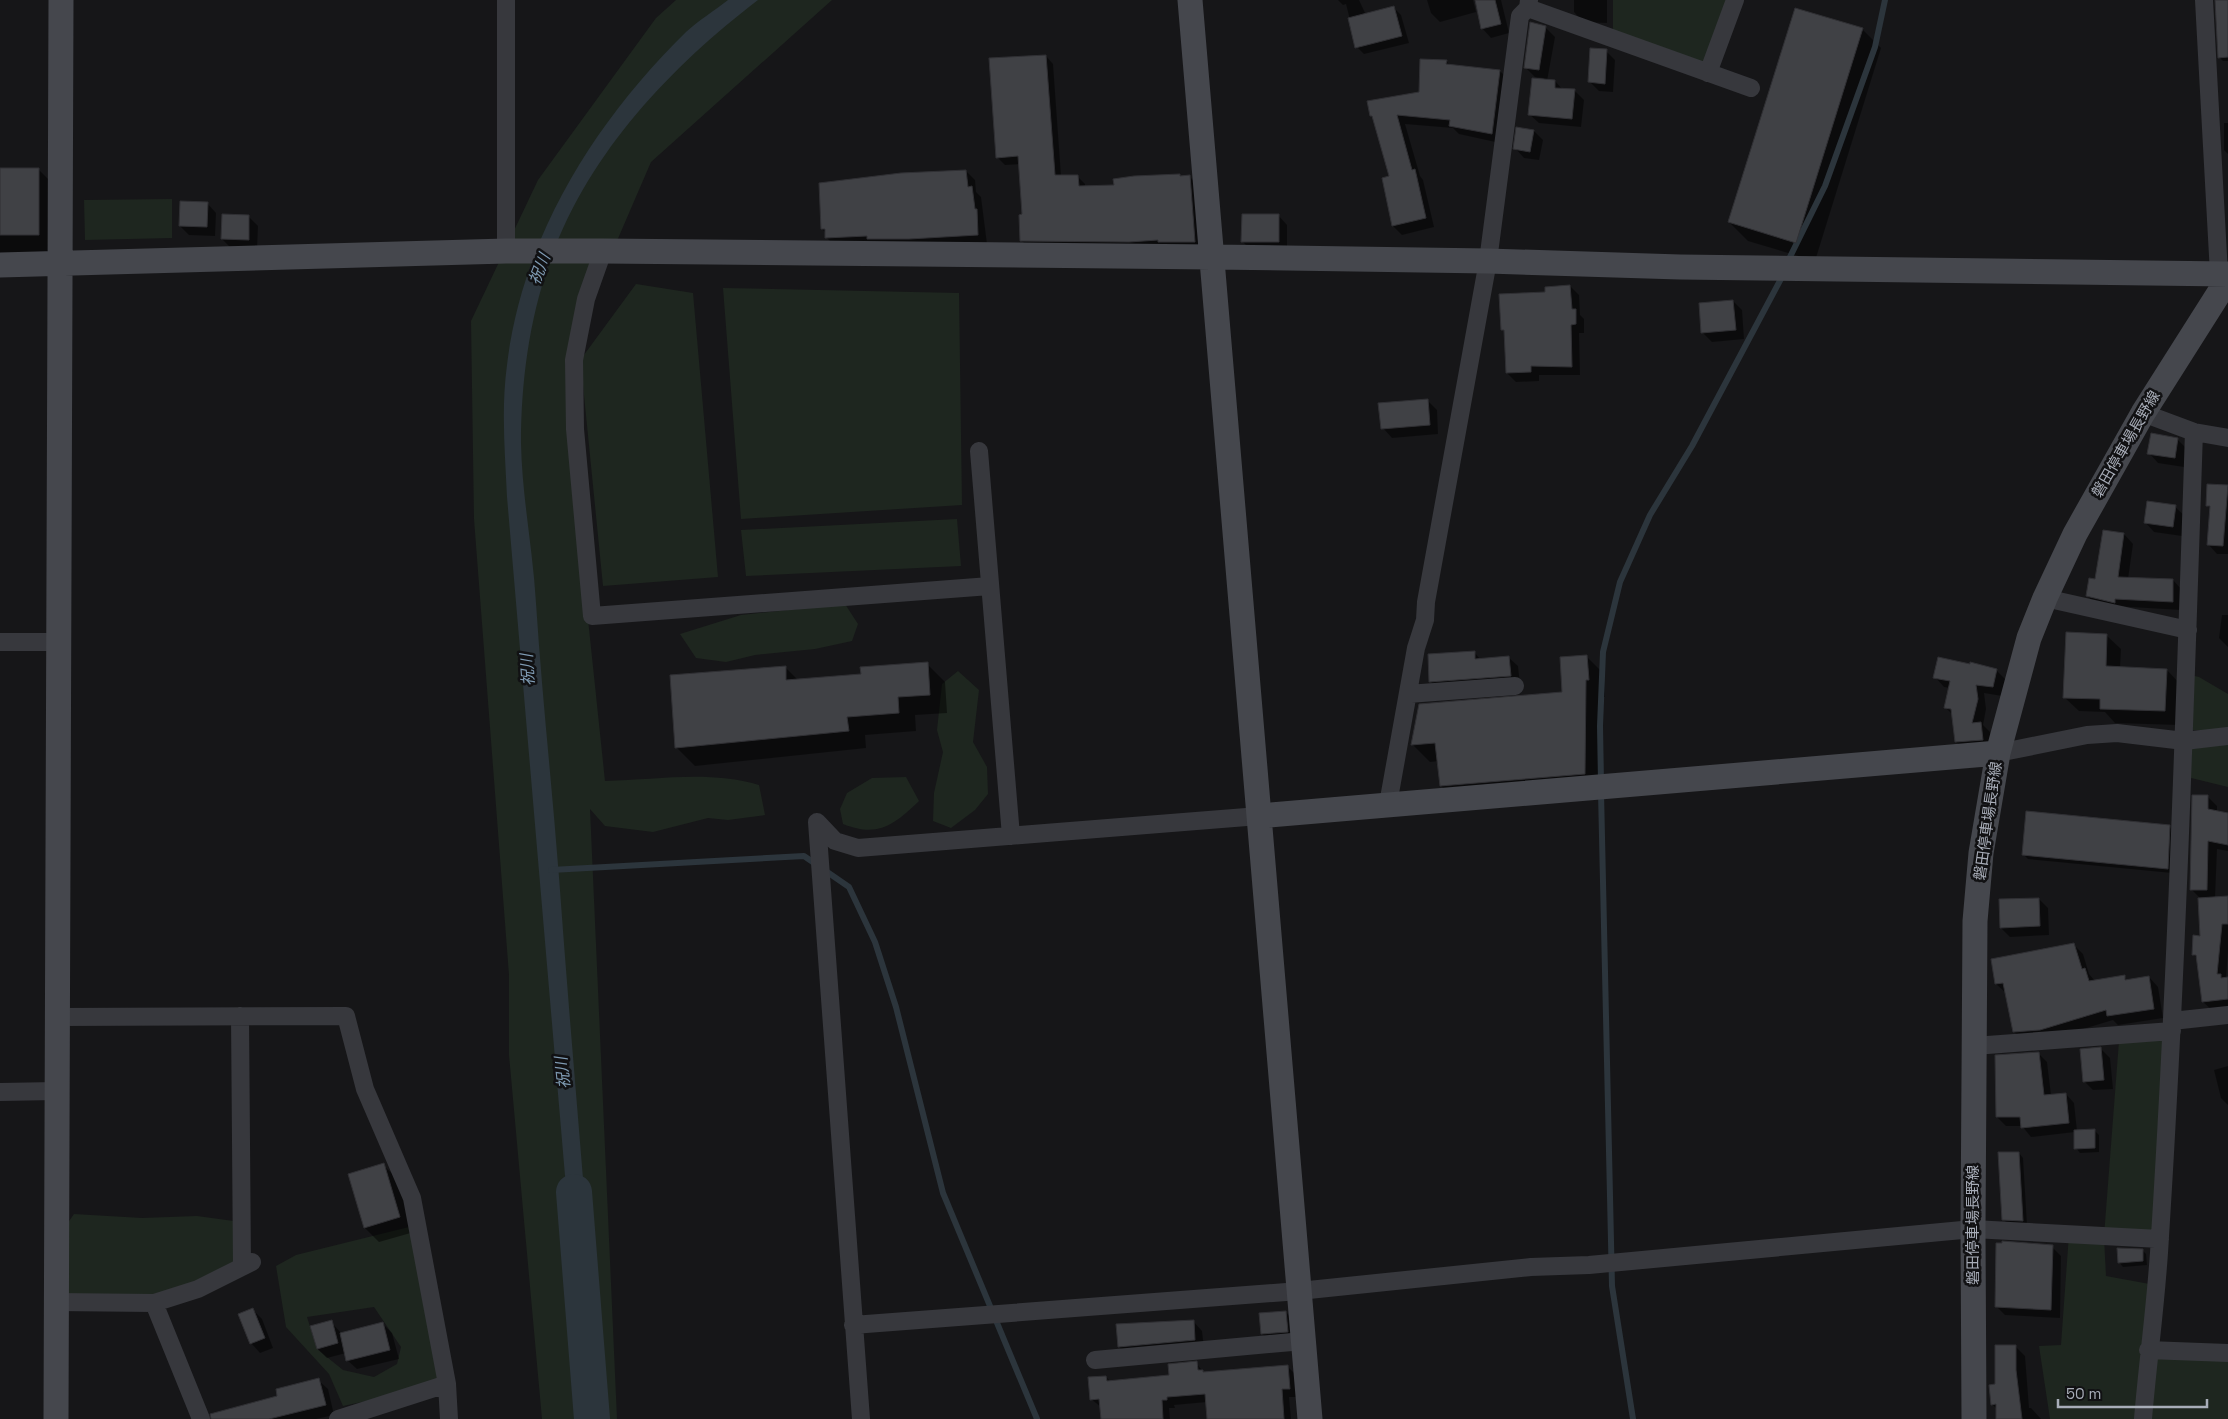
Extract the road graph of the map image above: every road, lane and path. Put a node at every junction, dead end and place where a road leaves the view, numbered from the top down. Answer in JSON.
{"nodes":[{"id":1,"x":61,"y":0,"type":"edge"},
{"id":2,"x":506,"y":0,"type":"edge"},
{"id":3,"x":1190,"y":0,"type":"edge"},
{"id":4,"x":1735,"y":0,"type":"edge"},
{"id":5,"x":2204,"y":0,"type":"edge"},
{"id":6,"x":1528,"y":4,"type":"edge"},
{"id":7,"x":1708,"y":73,"type":"junction"},
{"id":8,"x":1750,"y":88,"type":"dead end"},
{"id":9,"x":506,"y":251,"type":"junction"},
{"id":10,"x":591,"y":251,"type":"junction"},
{"id":11,"x":1212,"y":257,"type":"junction"},
{"id":12,"x":1488,"y":261,"type":"junction"},
{"id":13,"x":60,"y":264,"type":"junction"},
{"id":14,"x":0,"y":265,"type":"edge"},
{"id":15,"x":2225,"y":276,"type":"edge"},
{"id":16,"x":2143,"y":413,"type":"junction"},
{"id":17,"x":2194,"y":432,"type":"junction"},
{"id":18,"x":2228,"y":438,"type":"edge"},
{"id":19,"x":979,"y":451,"type":"dead end"},
{"id":20,"x":990,"y":586,"type":"junction"},
{"id":21,"x":2044,"y":598,"type":"junction"},
{"id":22,"x":2188,"y":630,"type":"junction"},
{"id":23,"x":0,"y":642,"type":"edge"},
{"id":24,"x":58,"y":642,"type":"junction"},
{"id":25,"x":1515,"y":686,"type":"dead end"},
{"id":26,"x":1408,"y":694,"type":"junction"},
{"id":27,"x":2228,"y":736,"type":"edge"},
{"id":28,"x":2184,"y":740,"type":"junction"},
{"id":29,"x":1998,"y":753,"type":"junction"},
{"id":30,"x":1388,"y":804,"type":"junction"},
{"id":31,"x":1259,"y":816,"type":"junction"},
{"id":32,"x":1011,"y":836,"type":"junction"},
{"id":33,"x":2228,"y":1015,"type":"edge"},
{"id":34,"x":240,"y":1016,"type":"junction"},
{"id":35,"x":57,"y":1017,"type":"junction"},
{"id":36,"x":2172,"y":1026,"type":"junction"},
{"id":37,"x":1974,"y":1046,"type":"junction"},
{"id":38,"x":56,"y":1091,"type":"junction"},
{"id":39,"x":0,"y":1092,"type":"edge"},
{"id":40,"x":1973,"y":1229,"type":"junction"},
{"id":41,"x":2160,"y":1239,"type":"junction"},
{"id":42,"x":1299,"y":1291,"type":"junction"},
{"id":43,"x":56,"y":1302,"type":"junction"},
{"id":44,"x":154,"y":1303,"type":"junction"},
{"id":45,"x":854,"y":1325,"type":"junction"},
{"id":46,"x":1303,"y":1341,"type":"junction"},
{"id":47,"x":2148,"y":1350,"type":"junction"},
{"id":48,"x":2228,"y":1353,"type":"edge"},
{"id":49,"x":1095,"y":1360,"type":"dead end"},
{"id":50,"x":447,"y":1384,"type":"junction"},
{"id":51,"x":56,"y":1419,"type":"edge"},
{"id":52,"x":201,"y":1419,"type":"edge"},
{"id":53,"x":338,"y":1419,"type":"edge"},
{"id":54,"x":449,"y":1419,"type":"edge"},
{"id":55,"x":861,"y":1419,"type":"edge"},
{"id":56,"x":1310,"y":1419,"type":"edge"},
{"id":57,"x":1974,"y":1419,"type":"edge"},
{"id":58,"x":2143,"y":1419,"type":"edge"}],
"edges":[{"from":1,"to":13,"type":"street"},
{"from":2,"to":9,"type":"street"},
{"from":3,"to":11,"type":"street"},
{"from":4,"to":7,"type":"street"},
{"from":5,"to":15,"type":"street"},
{"from":6,"to":7,"type":"street"},
{"from":6,"to":12,"type":"street"},
{"from":7,"to":8,"type":"street"},
{"from":9,"to":10,"type":"street"},
{"from":9,"to":13,"type":"street"},
{"from":10,"to":11,"type":"street"},
{"from":10,"to":20,"type":"street"},
{"from":11,"to":12,"type":"street"},
{"from":11,"to":31,"type":"street"},
{"from":12,"to":15,"type":"street"},
{"from":12,"to":26,"type":"street"},
{"from":13,"to":14,"type":"street"},
{"from":13,"to":24,"type":"street"},
{"from":15,"to":16,"type":"street","name":"磐田停車場長野線"},
{"from":16,"to":17,"type":"street"},
{"from":16,"to":21,"type":"street","name":"磐田停車場長野線"},
{"from":17,"to":18,"type":"street"},
{"from":17,"to":22,"type":"street"},
{"from":19,"to":20,"type":"street"},
{"from":20,"to":32,"type":"street"},
{"from":21,"to":22,"type":"street"},
{"from":21,"to":29,"type":"street","name":"磐田停車場長野線"},
{"from":22,"to":28,"type":"street"},
{"from":23,"to":24,"type":"street"},
{"from":24,"to":35,"type":"street"},
{"from":25,"to":26,"type":"street"},
{"from":26,"to":30,"type":"street"},
{"from":27,"to":28,"type":"street"},
{"from":28,"to":29,"type":"street"},
{"from":28,"to":36,"type":"street"},
{"from":29,"to":30,"type":"street"},
{"from":29,"to":37,"type":"street","name":"磐田停車場長野線"},
{"from":30,"to":31,"type":"street"},
{"from":31,"to":32,"type":"street"},
{"from":31,"to":42,"type":"street"},
{"from":32,"to":45,"type":"street"},
{"from":33,"to":36,"type":"street"},
{"from":34,"to":35,"type":"street"},
{"from":34,"to":44,"type":"street"},
{"from":34,"to":50,"type":"street"},
{"from":35,"to":38,"type":"street"},
{"from":36,"to":37,"type":"street"},
{"from":36,"to":41,"type":"street"},
{"from":37,"to":40,"type":"street","name":"磐田停車場長野線"},
{"from":38,"to":39,"type":"street"},
{"from":38,"to":43,"type":"street"},
{"from":40,"to":41,"type":"street"},
{"from":40,"to":42,"type":"street"},
{"from":40,"to":57,"type":"street","name":"磐田停車場長野線"},
{"from":41,"to":47,"type":"street"},
{"from":42,"to":45,"type":"street"},
{"from":42,"to":46,"type":"street"},
{"from":43,"to":44,"type":"street"},
{"from":43,"to":51,"type":"street"},
{"from":44,"to":52,"type":"street"},
{"from":45,"to":55,"type":"street"},
{"from":46,"to":49,"type":"street"},
{"from":46,"to":56,"type":"street"},
{"from":47,"to":48,"type":"street"},
{"from":47,"to":58,"type":"street"},
{"from":50,"to":53,"type":"street"},
{"from":50,"to":54,"type":"street"}]}
